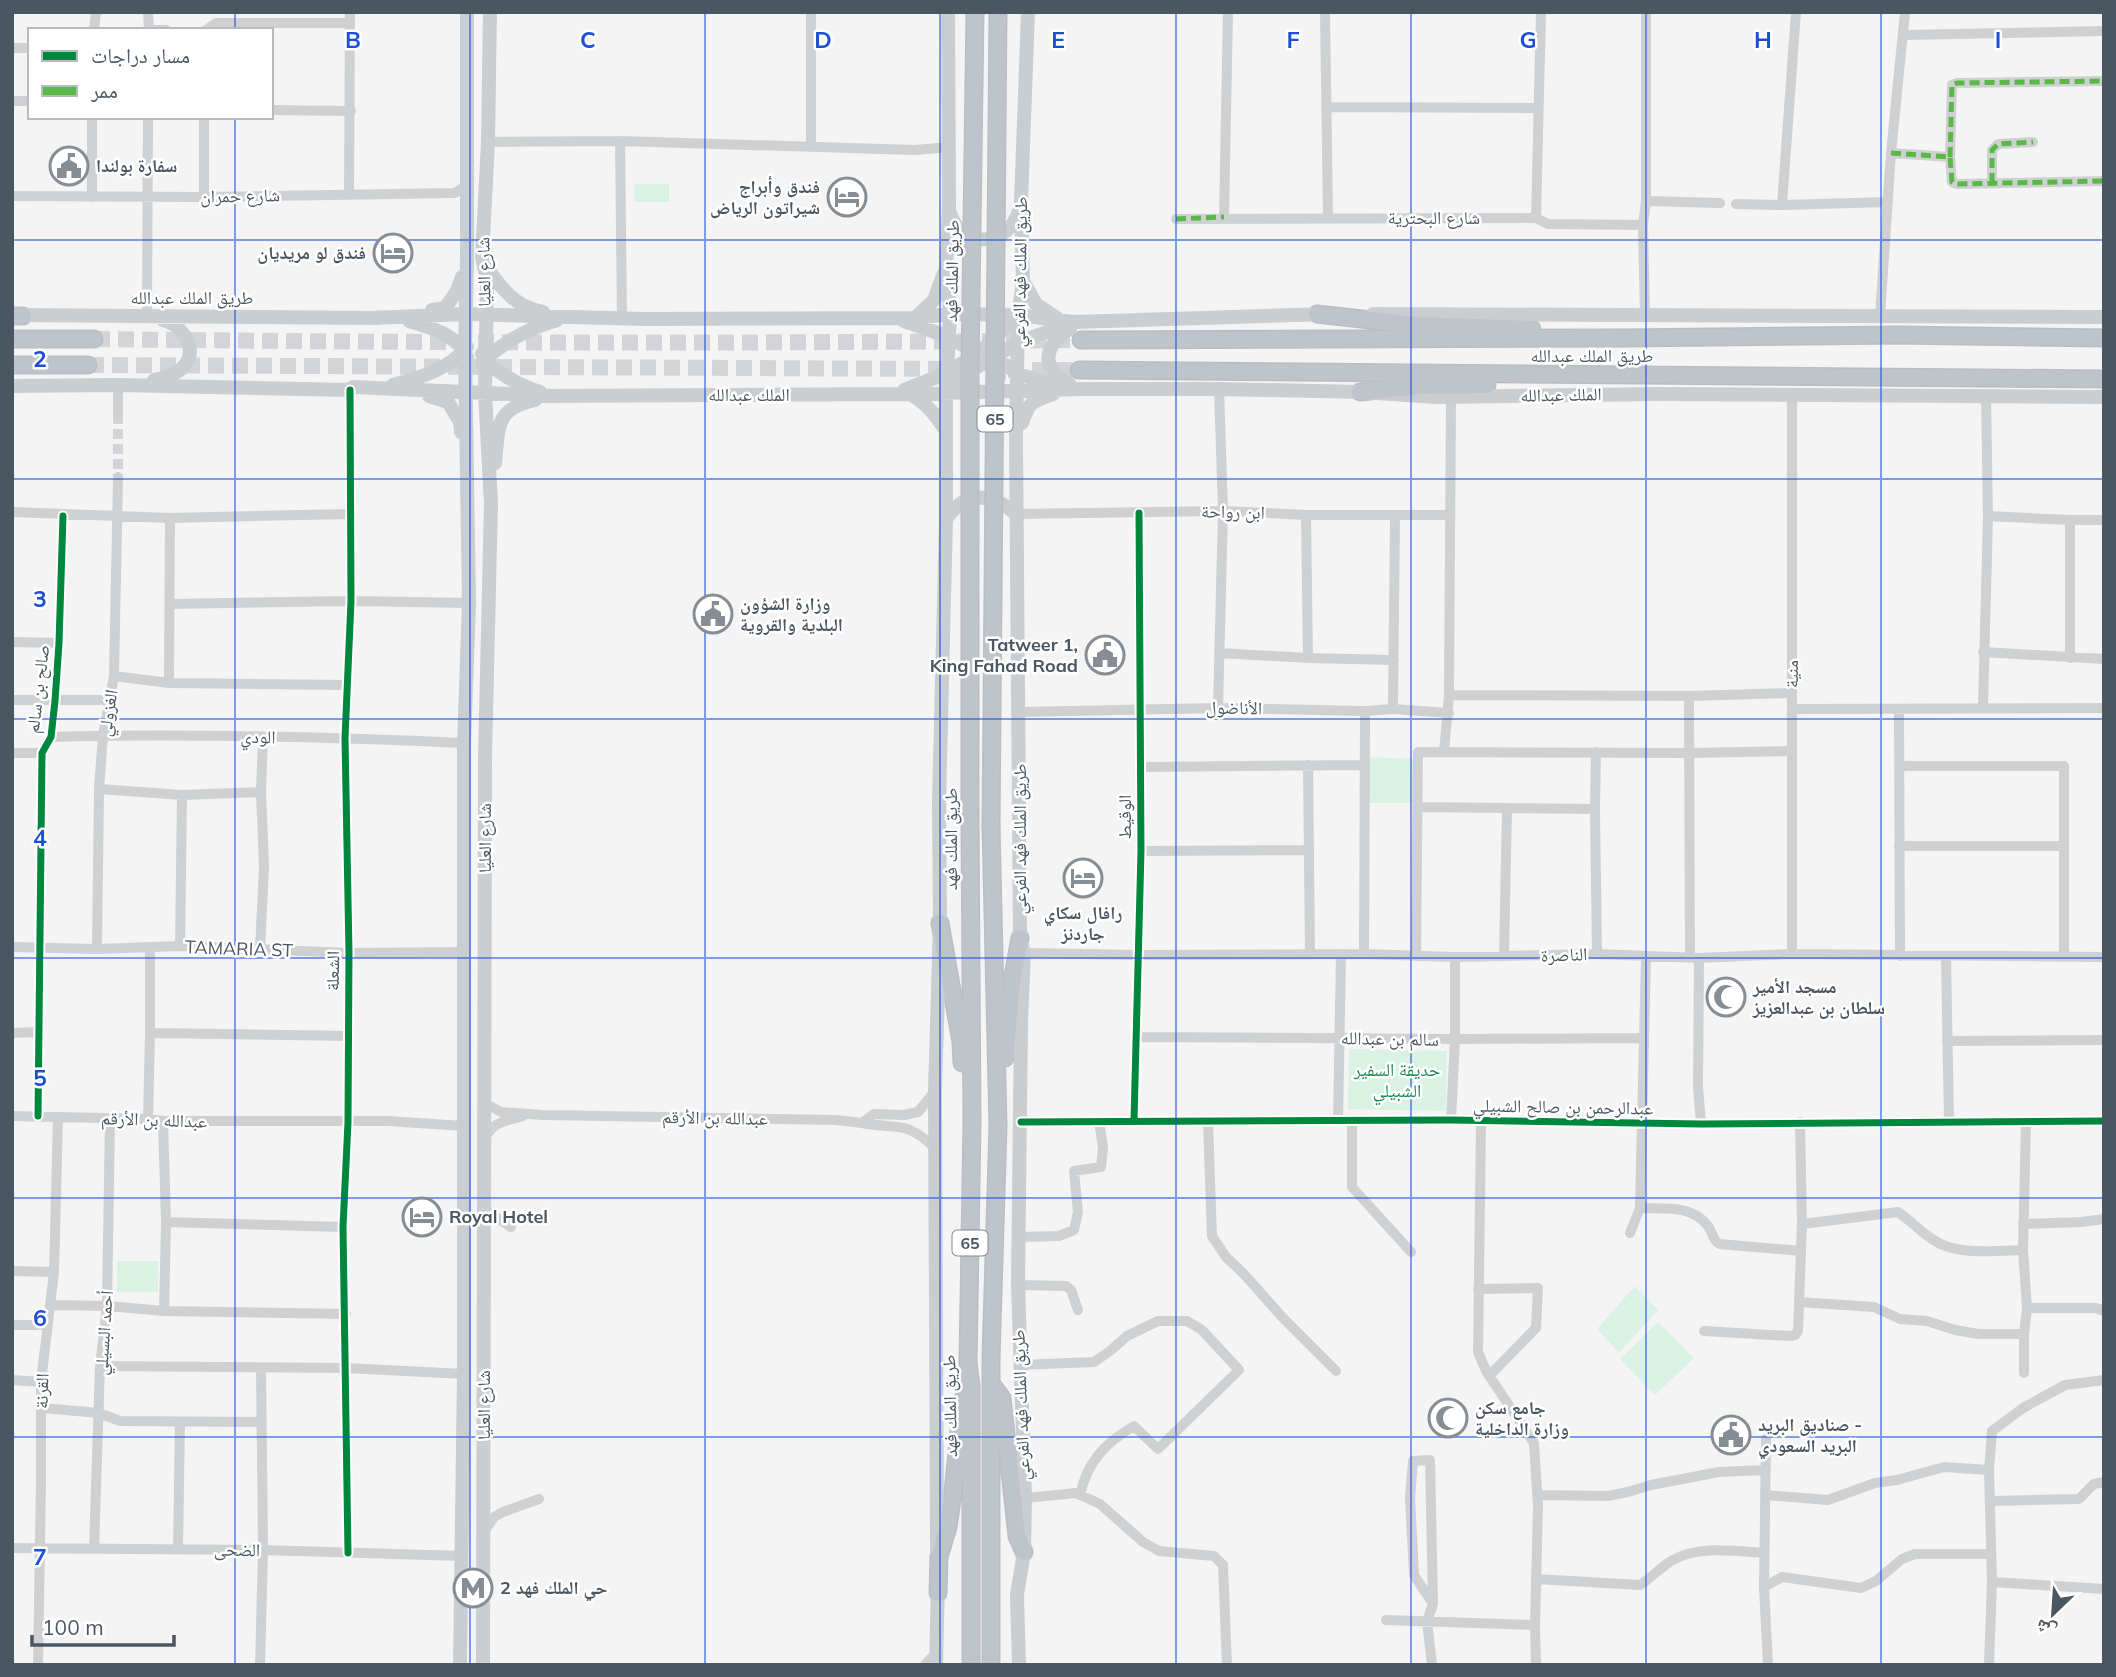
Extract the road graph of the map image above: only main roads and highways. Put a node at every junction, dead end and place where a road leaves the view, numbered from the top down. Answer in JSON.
{"nodes":[{"id":1,"x":467,"y":12,"type":"edge"},
{"id":2,"x":490,"y":12,"type":"edge"},
{"id":3,"x":948,"y":12,"type":"edge"},
{"id":4,"x":975,"y":12,"type":"edge"},
{"id":5,"x":998,"y":12,"type":"edge"},
{"id":6,"x":1028,"y":12,"type":"edge"},
{"id":7,"x":1021,"y":202,"type":"junction"},
{"id":8,"x":949,"y":208,"type":"junction"},
{"id":9,"x":474,"y":259,"type":"junction"},
{"id":10,"x":946,"y":268,"type":"junction"},
{"id":11,"x":1023,"y":281,"type":"junction"},
{"id":12,"x":465,"y":314,"type":"junction"},
{"id":13,"x":950,"y":314,"type":"junction"},
{"id":14,"x":1317,"y":314,"type":"junction"},
{"id":15,"x":485,"y":315,"type":"junction"},
{"id":16,"x":1018,"y":315,"type":"junction"},
{"id":17,"x":16,"y":316,"type":"edge"},
{"id":18,"x":568,"y":316,"type":"junction"},
{"id":19,"x":147,"y":317,"type":"junction"},
{"id":20,"x":2104,"y":317,"type":"edge"},
{"id":21,"x":371,"y":318,"type":"junction"},
{"id":22,"x":893,"y":318,"type":"junction"},
{"id":23,"x":915,"y":318,"type":"junction"},
{"id":24,"x":1073,"y":321,"type":"junction"},
{"id":25,"x":2104,"y":328,"type":"edge"},
{"id":26,"x":474,"y":335,"type":"junction"},
{"id":27,"x":1899,"y":335,"type":"junction"},
{"id":28,"x":949,"y":337,"type":"junction"},
{"id":29,"x":12,"y":338,"type":"edge"},
{"id":30,"x":1625,"y":338,"type":"junction"},
{"id":31,"x":2104,"y":338,"type":"edge"},
{"id":32,"x":94,"y":339,"type":"tunnel mouth"},
{"id":33,"x":1080,"y":340,"type":"tunnel mouth"},
{"id":34,"x":1019,"y":342,"type":"junction"},
{"id":35,"x":465,"y":350,"type":"junction"},
{"id":36,"x":984,"y":356,"type":"junction"},
{"id":37,"x":485,"y":359,"type":"junction"},
{"id":38,"x":12,"y":365,"type":"edge"},
{"id":39,"x":88,"y":365,"type":"tunnel mouth"},
{"id":40,"x":1079,"y":370,"type":"tunnel mouth"},
{"id":41,"x":947,"y":373,"type":"junction"},
{"id":42,"x":1018,"y":373,"type":"junction"},
{"id":43,"x":475,"y":374,"type":"junction"},
{"id":44,"x":1626,"y":376,"type":"junction"},
{"id":45,"x":1895,"y":377,"type":"junction"},
{"id":46,"x":2104,"y":379,"type":"edge"},
{"id":47,"x":17,"y":385,"type":"edge"},
{"id":48,"x":118,"y":385,"type":"junction"},
{"id":49,"x":2104,"y":386,"type":"edge"},
{"id":50,"x":376,"y":388,"type":"junction"},
{"id":51,"x":1075,"y":389,"type":"junction"},
{"id":52,"x":1013,"y":390,"type":"junction"},
{"id":53,"x":1360,"y":392,"type":"junction"},
{"id":54,"x":466,"y":393,"type":"junction"},
{"id":55,"x":902,"y":393,"type":"junction"},
{"id":56,"x":946,"y":393,"type":"junction"},
{"id":57,"x":485,"y":394,"type":"junction"},
{"id":58,"x":552,"y":396,"type":"junction"},
{"id":59,"x":2104,"y":397,"type":"edge"},
{"id":60,"x":946,"y":431,"type":"junction"},
{"id":61,"x":1017,"y":438,"type":"junction"},
{"id":62,"x":468,"y":497,"type":"junction"},
{"id":63,"x":491,"y":503,"type":"junction"},
{"id":64,"x":1016,"y":514,"type":"junction"},
{"id":65,"x":946,"y":519,"type":"junction"},
{"id":66,"x":940,"y":923,"type":"junction"},
{"id":67,"x":1022,"y":946,"type":"junction"},
{"id":68,"x":998,"y":1116,"type":"junction"},
{"id":69,"x":972,"y":1122,"type":"junction"},
{"id":70,"x":968,"y":1363,"type":"junction"},
{"id":71,"x":991,"y":1384,"type":"junction"},
{"id":72,"x":1024,"y":1552,"type":"junction"},
{"id":73,"x":938,"y":1593,"type":"junction"},
{"id":74,"x":1019,"y":1658,"type":"edge"},
{"id":75,"x":936,"y":1659,"type":"edge"},
{"id":76,"x":460,"y":1665,"type":"edge"},
{"id":77,"x":483,"y":1665,"type":"edge"},
{"id":78,"x":971,"y":1665,"type":"edge"},
{"id":79,"x":991,"y":1665,"type":"edge"}],
"edges":[{"from":1,"to":9,"type":"main road","name":"شارع العليا"},
{"from":2,"to":9,"type":"main road","name":"شارع العليا"},
{"from":3,"to":8,"type":"main road"},
{"from":4,"to":69,"type":"highway","name":"طريق الملك فهد","number":"65","bridge":true},
{"from":5,"to":68,"type":"highway","number":"65","bridge":true},
{"from":6,"to":7,"type":"main road","name":"طريق الملك فهد الفرعي"},
{"from":7,"to":8,"type":"main road"},
{"from":7,"to":11,"type":"main road","name":"طريق الملك فهد الفرعي"},
{"from":8,"to":10,"type":"main road"},
{"from":9,"to":12,"type":"main road","name":"شارع العليا"},
{"from":9,"to":15,"type":"main road","name":"شارع العليا"},
{"from":9,"to":18,"type":"main road"},
{"from":9,"to":21,"type":"main road"},
{"from":10,"to":13,"type":"main road"},
{"from":10,"to":23,"type":"main road"},
{"from":11,"to":16,"type":"main road","name":"طريق الملك فهد الفرعي"},
{"from":11,"to":24,"type":"main road"},
{"from":12,"to":15,"type":"main road"},
{"from":12,"to":21,"type":"main road"},
{"from":12,"to":26,"type":"main road"},
{"from":12,"to":35,"type":"main road","name":"شارع العليا"},
{"from":13,"to":16,"type":"main road"},
{"from":13,"to":23,"type":"main road"},
{"from":13,"to":28,"type":"main road"},
{"from":13,"to":36,"type":"main road"},
{"from":14,"to":20,"type":"main road"},
{"from":14,"to":24,"type":"main road"},
{"from":14,"to":30,"type":"highway"},
{"from":15,"to":18,"type":"main road"},
{"from":15,"to":26,"type":"main road"},
{"from":15,"to":37,"type":"main road","name":"شارع العليا"},
{"from":16,"to":24,"type":"main road"},
{"from":16,"to":34,"type":"main road","name":"طريق الملك فهد الفرعي"},
{"from":16,"to":36,"type":"main road"},
{"from":17,"to":19,"type":"main road","name":"طريق الملك عبدالله"},
{"from":18,"to":22,"type":"main road"},
{"from":18,"to":37,"type":"main road"},
{"from":19,"to":21,"type":"main road","name":"طريق الملك عبدالله"},
{"from":19,"to":48,"type":"main road"},
{"from":21,"to":35,"type":"main road"},
{"from":22,"to":23,"type":"main road"},
{"from":22,"to":28,"type":"main road"},
{"from":24,"to":34,"type":"main road"},
{"from":24,"to":51,"type":"main road"},
{"from":25,"to":27,"type":"highway"},
{"from":26,"to":35,"type":"main road"},
{"from":26,"to":37,"type":"main road"},
{"from":27,"to":30,"type":"highway","name":"طريق الملك عبدالله"},
{"from":27,"to":31,"type":"highway","name":"طريق الملك عبدالله"},
{"from":28,"to":36,"type":"main road"},
{"from":28,"to":41,"type":"main road"},
{"from":29,"to":32,"type":"highway"},
{"from":30,"to":33,"type":"highway","name":"طريق الملك عبدالله"},
{"from":34,"to":36,"type":"main road"},
{"from":34,"to":42,"type":"main road","name":"طريق الملك فهد الفرعي"},
{"from":35,"to":43,"type":"main road"},
{"from":35,"to":50,"type":"main road"},
{"from":35,"to":54,"type":"main road","name":"شارع العليا"},
{"from":36,"to":41,"type":"main road"},
{"from":36,"to":42,"type":"main road"},
{"from":36,"to":52,"type":"main road"},
{"from":36,"to":56,"type":"main road"},
{"from":37,"to":43,"type":"main road"},
{"from":37,"to":57,"type":"main road","name":"شارع العليا"},
{"from":37,"to":58,"type":"main road"},
{"from":38,"to":39,"type":"highway"},
{"from":40,"to":44,"type":"highway","name":"طريق الملك عبدالله"},
{"from":41,"to":55,"type":"main road"},
{"from":41,"to":56,"type":"main road"},
{"from":42,"to":51,"type":"main road"},
{"from":42,"to":52,"type":"main road","name":"طريق الملك فهد الفرعي"},
{"from":43,"to":54,"type":"main road"},
{"from":43,"to":57,"type":"main road"},
{"from":44,"to":45,"type":"highway","name":"طريق الملك عبدالله"},
{"from":44,"to":53,"type":"highway"},
{"from":45,"to":46,"type":"highway","name":"طريق الملك عبدالله"},
{"from":45,"to":49,"type":"highway"},
{"from":47,"to":48,"type":"main road"},
{"from":48,"to":50,"type":"main road"},
{"from":50,"to":54,"type":"main road"},
{"from":50,"to":62,"type":"main road"},
{"from":51,"to":52,"type":"main road","name":"الملك عبدالله"},
{"from":51,"to":53,"type":"main road","name":"الملك عبدالله"},
{"from":51,"to":61,"type":"main road"},
{"from":52,"to":56,"type":"main road","name":"الملك عبدالله"},
{"from":52,"to":61,"type":"main road","name":"طريق الملك فهد الفرعي"},
{"from":53,"to":59,"type":"main road","name":"الملك عبدالله"},
{"from":54,"to":57,"type":"main road"},
{"from":54,"to":62,"type":"main road","name":"شارع العليا"},
{"from":55,"to":56,"type":"main road","name":"الملك عبدالله"},
{"from":55,"to":58,"type":"main road","name":"الملك عبدالله"},
{"from":55,"to":60,"type":"main road"},
{"from":56,"to":60,"type":"main road"},
{"from":57,"to":58,"type":"main road"},
{"from":57,"to":63,"type":"main road","name":"شارع العليا"},
{"from":58,"to":63,"type":"main road"},
{"from":60,"to":65,"type":"main road"},
{"from":61,"to":64,"type":"main road","name":"طريق الملك فهد الفرعي"},
{"from":62,"to":76,"type":"main road","name":"شارع العليا"},
{"from":63,"to":77,"type":"main road","name":"شارع العليا"},
{"from":64,"to":65,"type":"main road"},
{"from":64,"to":67,"type":"main road","name":"طريق الملك فهد الفرعي"},
{"from":65,"to":66,"type":"main road"},
{"from":66,"to":69,"type":"highway"},
{"from":66,"to":73,"type":"main road"},
{"from":67,"to":68,"type":"highway"},
{"from":67,"to":72,"type":"main road","name":"طريق الملك فهد الفرعي"},
{"from":68,"to":71,"type":"highway","number":"65"},
{"from":69,"to":70,"type":"highway","name":"طريق الملك فهد","number":"65"},
{"from":70,"to":73,"type":"highway"},
{"from":70,"to":78,"type":"highway","name":"طريق الملك فهد","number":"65"},
{"from":71,"to":72,"type":"highway"},
{"from":71,"to":79,"type":"highway","number":"65"},
{"from":72,"to":74,"type":"main road","name":"طريق الملك فهد الفرعي"},
{"from":73,"to":75,"type":"main road"}]}
